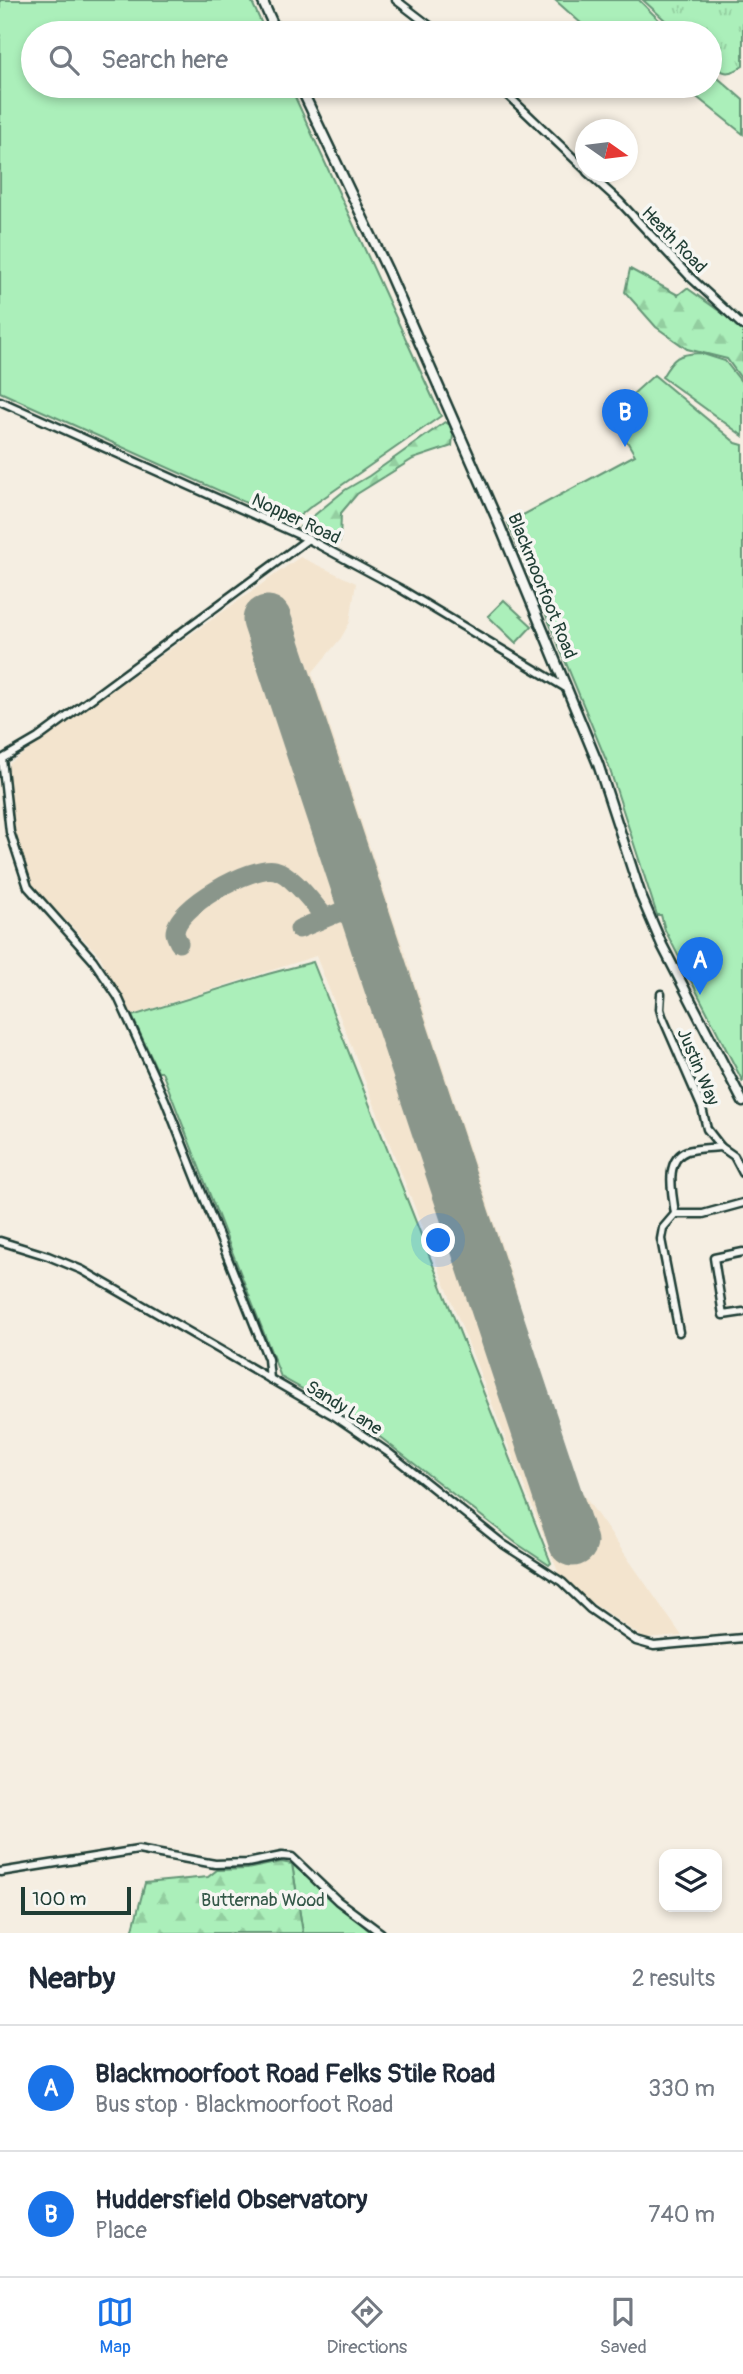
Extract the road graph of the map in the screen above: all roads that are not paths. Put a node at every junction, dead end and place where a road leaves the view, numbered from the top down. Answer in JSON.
{"nodes":[{"id":1,"x":262,"y":0,"type":"edge"},
{"id":2,"x":396,"y":0,"type":"edge"},
{"id":3,"x":271,"y":21,"type":"edge"},
{"id":4,"x":423,"y":21,"type":"edge"},
{"id":5,"x":306,"y":98,"type":"edge"},
{"id":6,"x":510,"y":98,"type":"edge"},
{"id":7,"x":575,"y":160,"type":"edge"},
{"id":8,"x":598,"y":182,"type":"edge"},
{"id":9,"x":743,"y":326,"type":"edge"},
{"id":10,"x":0,"y":401,"type":"edge"},
{"id":11,"x":309,"y":539,"type":"junction"},
{"id":12,"x":566,"y":688,"type":"junction"},
{"id":13,"x":1,"y":758,"type":"edge"},
{"id":14,"x":661,"y":994,"type":"dead end"},
{"id":15,"x":743,"y":1102,"type":"edge"},
{"id":16,"x":721,"y":1147,"type":"junction"},
{"id":17,"x":743,"y":1173,"type":"edge"},
{"id":18,"x":743,"y":1203,"type":"edge"},
{"id":19,"x":675,"y":1214,"type":"junction"},
{"id":20,"x":0,"y":1241,"type":"edge"},
{"id":21,"x":743,"y":1252,"type":"edge"},
{"id":22,"x":743,"y":1312,"type":"edge"},
{"id":23,"x":679,"y":1332,"type":"dead end"},
{"id":24,"x":270,"y":1379,"type":"junction"},
{"id":25,"x":743,"y":1638,"type":"edge"},
{"id":26,"x":0,"y":1872,"type":"edge"},
{"id":27,"x":381,"y":1933,"type":"edge"}],
"edges":[{"from":1,"to":3,"type":"street"},
{"from":2,"to":4,"type":"street"},
{"from":5,"to":12,"type":"street","name":"Blackmoorfoot Road"},
{"from":6,"to":7,"type":"street","name":"Heath Road"},
{"from":8,"to":9,"type":"street","name":"Heath Road"},
{"from":10,"to":11,"type":"street","name":"Nopper Road"},
{"from":11,"to":12,"type":"street","name":"Nopper Road"},
{"from":11,"to":13,"type":"street"},
{"from":12,"to":15,"type":"street","name":"Blackmoorfoot Road"},
{"from":13,"to":24,"type":"street"},
{"from":14,"to":16,"type":"street","name":"Justin Way"},
{"from":16,"to":17,"type":"street","name":"Justin Way"},
{"from":16,"to":19,"type":"street"},
{"from":18,"to":19,"type":"street"},
{"from":19,"to":23,"type":"street"},
{"from":20,"to":24,"type":"street","name":"Sandy Lane"},
{"from":21,"to":22,"type":"street"},
{"from":24,"to":25,"type":"street","name":"Sandy Lane"},
{"from":26,"to":27,"type":"street"}]}
